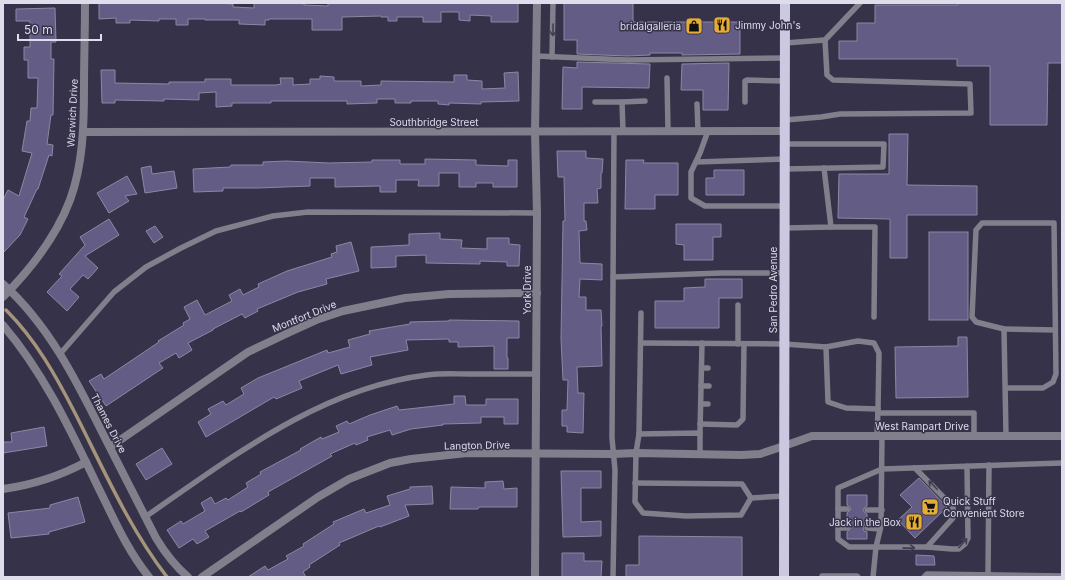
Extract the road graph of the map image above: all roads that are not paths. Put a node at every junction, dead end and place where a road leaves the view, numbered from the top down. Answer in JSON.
{"nodes":[{"id":1,"x":85,"y":3,"type":"edge"},
{"id":2,"x":537,"y":3,"type":"edge"},
{"id":3,"x":553,"y":3,"type":"edge"},
{"id":4,"x":785,"y":3,"type":"edge"},
{"id":5,"x":860,"y":3,"type":"edge"},
{"id":6,"x":825,"y":40,"type":"junction"},
{"id":7,"x":785,"y":43,"type":"junction"},
{"id":8,"x":536,"y":56,"type":"junction"},
{"id":9,"x":552,"y":57,"type":"junction"},
{"id":10,"x":785,"y":58,"type":"junction"},
{"id":11,"x":667,"y":78,"type":"dead end"},
{"id":12,"x":785,"y":81,"type":"junction"},
{"id":13,"x":646,"y":101,"type":"dead end"},
{"id":14,"x":595,"y":102,"type":"dead end"},
{"id":15,"x":622,"y":102,"type":"junction"},
{"id":16,"x":745,"y":102,"type":"dead end"},
{"id":17,"x":697,"y":104,"type":"dead end"},
{"id":18,"x":785,"y":120,"type":"junction"},
{"id":19,"x":618,"y":131,"type":"junction"},
{"id":20,"x":668,"y":131,"type":"junction"},
{"id":21,"x":698,"y":131,"type":"junction"},
{"id":22,"x":708,"y":131,"type":"junction"},
{"id":23,"x":785,"y":131,"type":"junction"},
{"id":24,"x":84,"y":132,"type":"junction"},
{"id":25,"x":535,"y":132,"type":"junction"},
{"id":26,"x":785,"y":144,"type":"junction"},
{"id":27,"x":696,"y":162,"type":"junction"},
{"id":28,"x":785,"y":164,"type":"junction"},
{"id":29,"x":824,"y":168,"type":"junction"},
{"id":30,"x":785,"y":206,"type":"junction"},
{"id":31,"x":537,"y":213,"type":"junction"},
{"id":32,"x":831,"y":227,"type":"junction"},
{"id":33,"x":785,"y":228,"type":"junction"},
{"id":34,"x":785,"y":273,"type":"junction"},
{"id":35,"x":613,"y":277,"type":"junction"},
{"id":36,"x":3,"y":284,"type":"edge"},
{"id":37,"x":10,"y":290,"type":"junction"},
{"id":38,"x":537,"y":293,"type":"junction"},
{"id":39,"x":3,"y":297,"type":"edge"},
{"id":40,"x":738,"y":305,"type":"dead end"},
{"id":41,"x":641,"y":313,"type":"dead end"},
{"id":42,"x":874,"y":317,"type":"dead end"},
{"id":43,"x":3,"y":325,"type":"edge"},
{"id":44,"x":1004,"y":329,"type":"junction"},
{"id":45,"x":1055,"y":330,"type":"junction"},
{"id":46,"x":641,"y":342,"type":"junction"},
{"id":47,"x":702,"y":343,"type":"junction"},
{"id":48,"x":741,"y":344,"type":"junction"},
{"id":49,"x":784,"y":344,"type":"junction"},
{"id":50,"x":826,"y":347,"type":"junction"},
{"id":51,"x":60,"y":354,"type":"junction"},
{"id":52,"x":702,"y":368,"type":"junction"},
{"id":53,"x":708,"y":368,"type":"dead end"},
{"id":54,"x":536,"y":374,"type":"junction"},
{"id":55,"x":701,"y":386,"type":"junction"},
{"id":56,"x":709,"y":386,"type":"dead end"},
{"id":57,"x":1006,"y":388,"type":"junction"},
{"id":58,"x":701,"y":404,"type":"junction"},
{"id":59,"x":708,"y":404,"type":"dead end"},
{"id":60,"x":878,"y":411,"type":"junction"},
{"id":61,"x":700,"y":424,"type":"junction"},
{"id":62,"x":700,"y":433,"type":"junction"},
{"id":63,"x":639,"y":434,"type":"junction"},
{"id":64,"x":880,"y":436,"type":"junction"},
{"id":65,"x":974,"y":436,"type":"junction"},
{"id":66,"x":1006,"y":436,"type":"junction"},
{"id":67,"x":1062,"y":436,"type":"edge"},
{"id":68,"x":110,"y":446,"type":"junction"},
{"id":69,"x":784,"y":446,"type":"junction"},
{"id":70,"x":636,"y":453,"type":"junction"},
{"id":71,"x":536,"y":454,"type":"junction"},
{"id":72,"x":612,"y":454,"type":"junction"},
{"id":73,"x":700,"y":454,"type":"junction"},
{"id":74,"x":86,"y":462,"type":"junction"},
{"id":75,"x":1062,"y":463,"type":"edge"},
{"id":76,"x":989,"y":465,"type":"junction"},
{"id":77,"x":967,"y":466,"type":"junction"},
{"id":78,"x":916,"y":468,"type":"junction"},
{"id":79,"x":882,"y":469,"type":"junction"},
{"id":80,"x":635,"y":483,"type":"junction"},
{"id":81,"x":3,"y":489,"type":"edge"},
{"id":82,"x":784,"y":496,"type":"junction"},
{"id":83,"x":751,"y":498,"type":"junction"},
{"id":84,"x":838,"y":509,"type":"junction"},
{"id":85,"x":847,"y":510,"type":"dead end"},
{"id":86,"x":867,"y":510,"type":"dead end"},
{"id":87,"x":882,"y":510,"type":"junction"},
{"id":88,"x":145,"y":517,"type":"junction"},
{"id":89,"x":838,"y":528,"type":"junction"},
{"id":90,"x":847,"y":528,"type":"dead end"},
{"id":91,"x":867,"y":528,"type":"dead end"},
{"id":92,"x":880,"y":529,"type":"junction"},
{"id":93,"x":876,"y":547,"type":"junction"},
{"id":94,"x":927,"y":547,"type":"junction"},
{"id":95,"x":988,"y":575,"type":"edge"},
{"id":96,"x":1062,"y":576,"type":"edge"},
{"id":97,"x":149,"y":577,"type":"edge"},
{"id":98,"x":188,"y":577,"type":"edge"},
{"id":99,"x":202,"y":577,"type":"edge"},
{"id":100,"x":535,"y":577,"type":"edge"},
{"id":101,"x":613,"y":577,"type":"edge"},
{"id":102,"x":784,"y":577,"type":"edge"},
{"id":103,"x":822,"y":577,"type":"edge"},
{"id":104,"x":858,"y":577,"type":"edge"},
{"id":105,"x":873,"y":577,"type":"edge"},
{"id":106,"x":924,"y":577,"type":"edge"}],
"edges":[{"from":1,"to":24,"type":"street","name":"Warwich Drive"},
{"from":2,"to":8,"type":"street","name":"York Drive"},
{"from":3,"to":9,"type":"lane","one_way":true},
{"from":4,"to":7,"type":"main road","name":"San Pedro Avenue"},
{"from":5,"to":6,"type":"lane"},
{"from":6,"to":7,"type":"lane"},
{"from":6,"to":18,"type":"lane"},
{"from":7,"to":10,"type":"main road","name":"San Pedro Avenue"},
{"from":8,"to":9,"type":"lane"},
{"from":8,"to":25,"type":"street","name":"York Drive"},
{"from":9,"to":10,"type":"lane"},
{"from":10,"to":12,"type":"main road","name":"San Pedro Avenue"},
{"from":11,"to":20,"type":"lane"},
{"from":12,"to":16,"type":"lane"},
{"from":12,"to":18,"type":"main road","name":"San Pedro Avenue"},
{"from":13,"to":15,"type":"lane"},
{"from":14,"to":15,"type":"lane"},
{"from":15,"to":19,"type":"lane"},
{"from":17,"to":21,"type":"lane"},
{"from":18,"to":23,"type":"main road","name":"San Pedro Avenue"},
{"from":19,"to":20,"type":"street","name":"Southbridge Street"},
{"from":19,"to":25,"type":"street","name":"Southbridge Street"},
{"from":19,"to":35,"type":"lane"},
{"from":20,"to":21,"type":"street","name":"Southbridge Street"},
{"from":21,"to":22,"type":"street","name":"Southbridge Street"},
{"from":22,"to":23,"type":"street","name":"Southbridge Street"},
{"from":22,"to":27,"type":"lane"},
{"from":23,"to":26,"type":"main road","name":"San Pedro Avenue"},
{"from":24,"to":25,"type":"street","name":"Southbridge Street"},
{"from":24,"to":37,"type":"street","name":"Warwich Drive"},
{"from":25,"to":31,"type":"street","name":"York Drive"},
{"from":26,"to":28,"type":"main road","name":"San Pedro Avenue"},
{"from":26,"to":29,"type":"lane"},
{"from":27,"to":28,"type":"lane"},
{"from":27,"to":30,"type":"lane"},
{"from":28,"to":29,"type":"lane"},
{"from":28,"to":30,"type":"main road","name":"San Pedro Avenue"},
{"from":29,"to":32,"type":"lane"},
{"from":30,"to":33,"type":"main road","name":"San Pedro Avenue"},
{"from":31,"to":38,"type":"street","name":"York Drive"},
{"from":31,"to":51,"type":"lane"},
{"from":32,"to":33,"type":"lane"},
{"from":32,"to":42,"type":"lane"},
{"from":33,"to":34,"type":"main road","name":"San Pedro Avenue"},
{"from":34,"to":35,"type":"lane"},
{"from":34,"to":49,"type":"main road","name":"San Pedro Avenue"},
{"from":35,"to":72,"type":"lane"},
{"from":36,"to":37,"type":"street","name":"Thames Drive"},
{"from":37,"to":39,"type":"street","name":"Warwich Drive"},
{"from":37,"to":51,"type":"street","name":"Thames Drive"},
{"from":38,"to":54,"type":"street","name":"York Drive"},
{"from":38,"to":68,"type":"street","name":"Montfort Drive"},
{"from":40,"to":48,"type":"lane"},
{"from":41,"to":46,"type":"lane"},
{"from":43,"to":74,"type":"street"},
{"from":44,"to":45,"type":"lane"},
{"from":44,"to":45,"type":"lane"},
{"from":44,"to":57,"type":"lane"},
{"from":45,"to":57,"type":"lane"},
{"from":46,"to":47,"type":"lane"},
{"from":46,"to":63,"type":"lane"},
{"from":47,"to":48,"type":"lane"},
{"from":47,"to":52,"type":"lane"},
{"from":48,"to":49,"type":"lane"},
{"from":48,"to":61,"type":"lane"},
{"from":49,"to":50,"type":"lane"},
{"from":49,"to":69,"type":"main road","name":"San Pedro Avenue"},
{"from":50,"to":60,"type":"lane"},
{"from":50,"to":60,"type":"lane"},
{"from":51,"to":68,"type":"street","name":"Thames Drive"},
{"from":52,"to":53,"type":"lane"},
{"from":52,"to":55,"type":"lane"},
{"from":54,"to":71,"type":"street","name":"York Drive"},
{"from":54,"to":88,"type":"lane"},
{"from":55,"to":56,"type":"lane"},
{"from":55,"to":58,"type":"lane"},
{"from":57,"to":66,"type":"lane"},
{"from":58,"to":59,"type":"lane"},
{"from":58,"to":61,"type":"lane"},
{"from":60,"to":64,"type":"lane"},
{"from":60,"to":65,"type":"lane"},
{"from":61,"to":62,"type":"lane"},
{"from":62,"to":63,"type":"lane"},
{"from":62,"to":73,"type":"lane"},
{"from":63,"to":70,"type":"lane"},
{"from":64,"to":65,"type":"street","name":"West Rampart Drive"},
{"from":64,"to":69,"type":"street","name":"West Rampart Drive"},
{"from":64,"to":79,"type":"lane"},
{"from":65,"to":66,"type":"street","name":"West Rampart Drive"},
{"from":66,"to":67,"type":"street","name":"West Rampart Drive"},
{"from":68,"to":88,"type":"street","name":"Thames Drive"},
{"from":69,"to":73,"type":"street","name":"Langton Drive"},
{"from":69,"to":82,"type":"main road","name":"San Pedro Avenue"},
{"from":70,"to":72,"type":"street","name":"Langton Drive"},
{"from":70,"to":73,"type":"street","name":"Langton Drive"},
{"from":70,"to":80,"type":"lane"},
{"from":71,"to":72,"type":"street","name":"Langton Drive"},
{"from":71,"to":99,"type":"street","name":"Langton Drive"},
{"from":71,"to":100,"type":"street","name":"York Drive"},
{"from":72,"to":101,"type":"lane"},
{"from":74,"to":81,"type":"street"},
{"from":74,"to":97,"type":"street"},
{"from":75,"to":76,"type":"lane"},
{"from":76,"to":77,"type":"lane"},
{"from":76,"to":95,"type":"lane"},
{"from":77,"to":78,"type":"lane"},
{"from":94,"to":77,"type":"lane","one_way":true},
{"from":78,"to":79,"type":"lane"},
{"from":94,"to":78,"type":"lane","one_way":true},
{"from":79,"to":84,"type":"lane"},
{"from":79,"to":87,"type":"lane"},
{"from":80,"to":83,"type":"lane"},
{"from":80,"to":83,"type":"lane"},
{"from":82,"to":83,"type":"lane"},
{"from":82,"to":102,"type":"main road","name":"San Pedro Avenue"},
{"from":84,"to":85,"type":"lane"},
{"from":84,"to":89,"type":"lane"},
{"from":86,"to":87,"type":"lane"},
{"from":87,"to":92,"type":"lane"},
{"from":88,"to":98,"type":"street","name":"Thames Drive"},
{"from":89,"to":90,"type":"lane"},
{"from":89,"to":93,"type":"lane"},
{"from":91,"to":92,"type":"lane"},
{"from":92,"to":93,"type":"lane"},
{"from":93,"to":94,"type":"lane","one_way":true},
{"from":93,"to":105,"type":"lane"},
{"from":95,"to":96,"type":"lane"},
{"from":95,"to":106,"type":"lane"},
{"from":103,"to":104,"type":"lane"}]}
